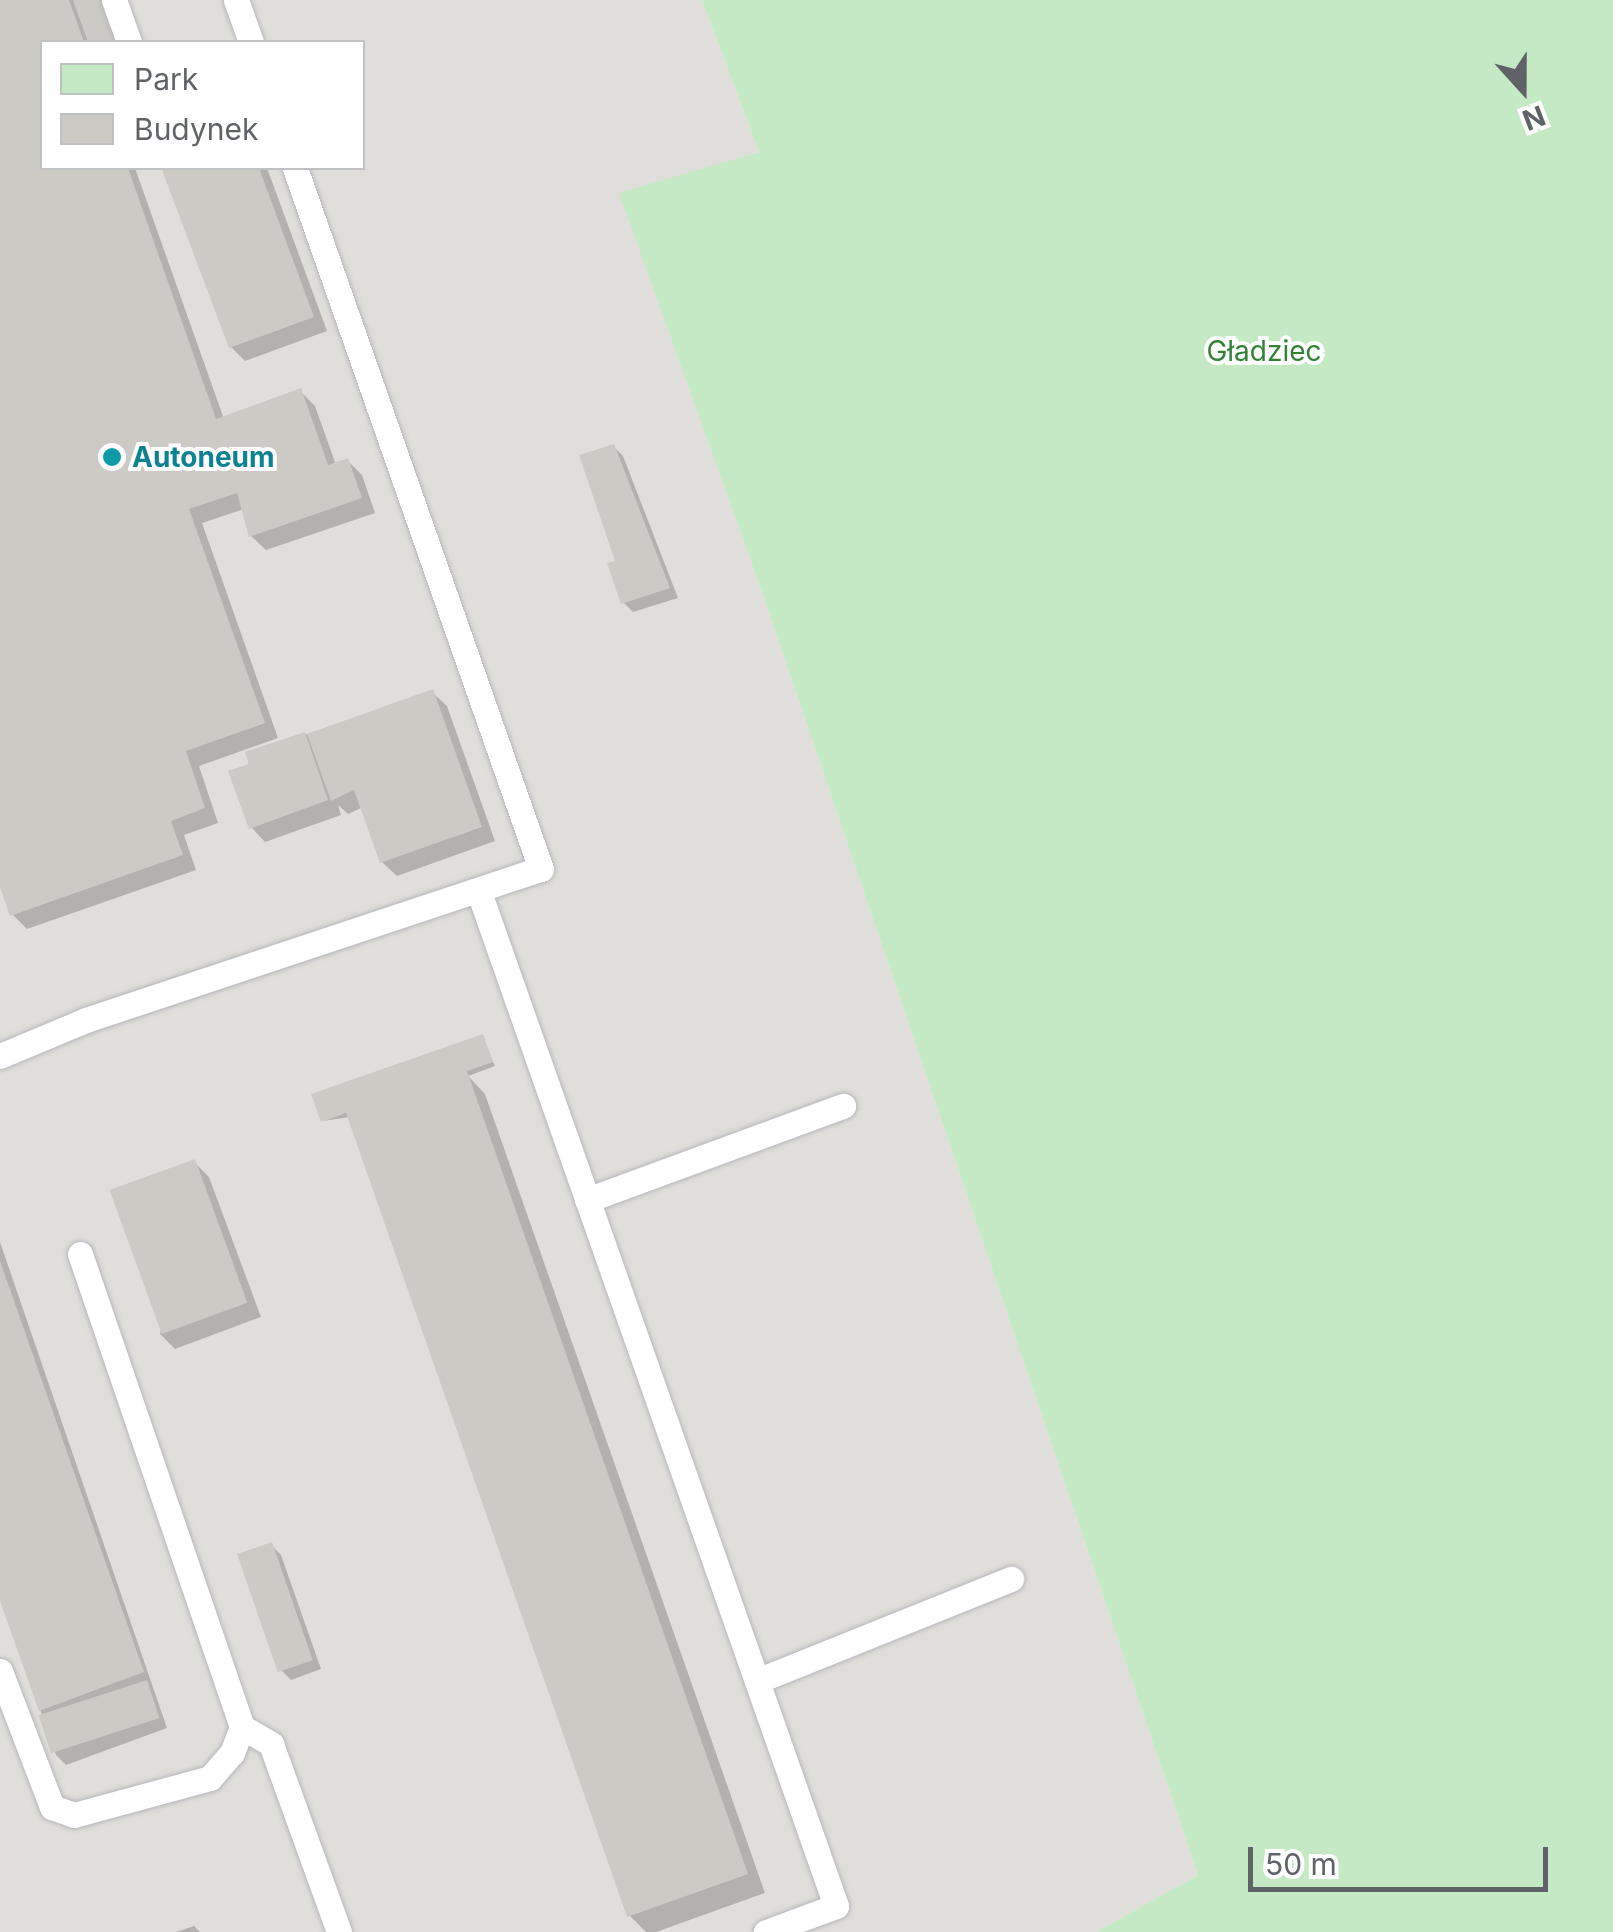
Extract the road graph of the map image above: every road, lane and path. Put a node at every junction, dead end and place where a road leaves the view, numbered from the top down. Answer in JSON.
{"nodes":[{"id":1,"x":114,"y":0,"type":"edge"},
{"id":2,"x":236,"y":0,"type":"edge"},
{"id":3,"x":128,"y":40,"type":"edge"},
{"id":4,"x":251,"y":40,"type":"edge"},
{"id":5,"x":296,"y":170,"type":"edge"},
{"id":6,"x":479,"y":892,"type":"junction"},
{"id":7,"x":0,"y":1056,"type":"edge"},
{"id":8,"x":843,"y":1106,"type":"dead end"},
{"id":9,"x":587,"y":1200,"type":"junction"},
{"id":10,"x":80,"y":1254,"type":"dead end"},
{"id":11,"x":1011,"y":1579,"type":"dead end"},
{"id":12,"x":0,"y":1671,"type":"edge"},
{"id":13,"x":757,"y":1681,"type":"junction"},
{"id":14,"x":242,"y":1726,"type":"junction"},
{"id":15,"x":340,"y":1932,"type":"edge"},
{"id":16,"x":766,"y":1932,"type":"edge"}],
"edges":[{"from":1,"to":3,"type":"lane"},
{"from":2,"to":4,"type":"lane"},
{"from":5,"to":6,"type":"lane"},
{"from":6,"to":7,"type":"lane"},
{"from":6,"to":9,"type":"lane"},
{"from":8,"to":9,"type":"lane"},
{"from":9,"to":13,"type":"lane"},
{"from":10,"to":14,"type":"lane"},
{"from":11,"to":13,"type":"lane"},
{"from":12,"to":14,"type":"lane"},
{"from":13,"to":16,"type":"lane"},
{"from":14,"to":15,"type":"lane"}]}
